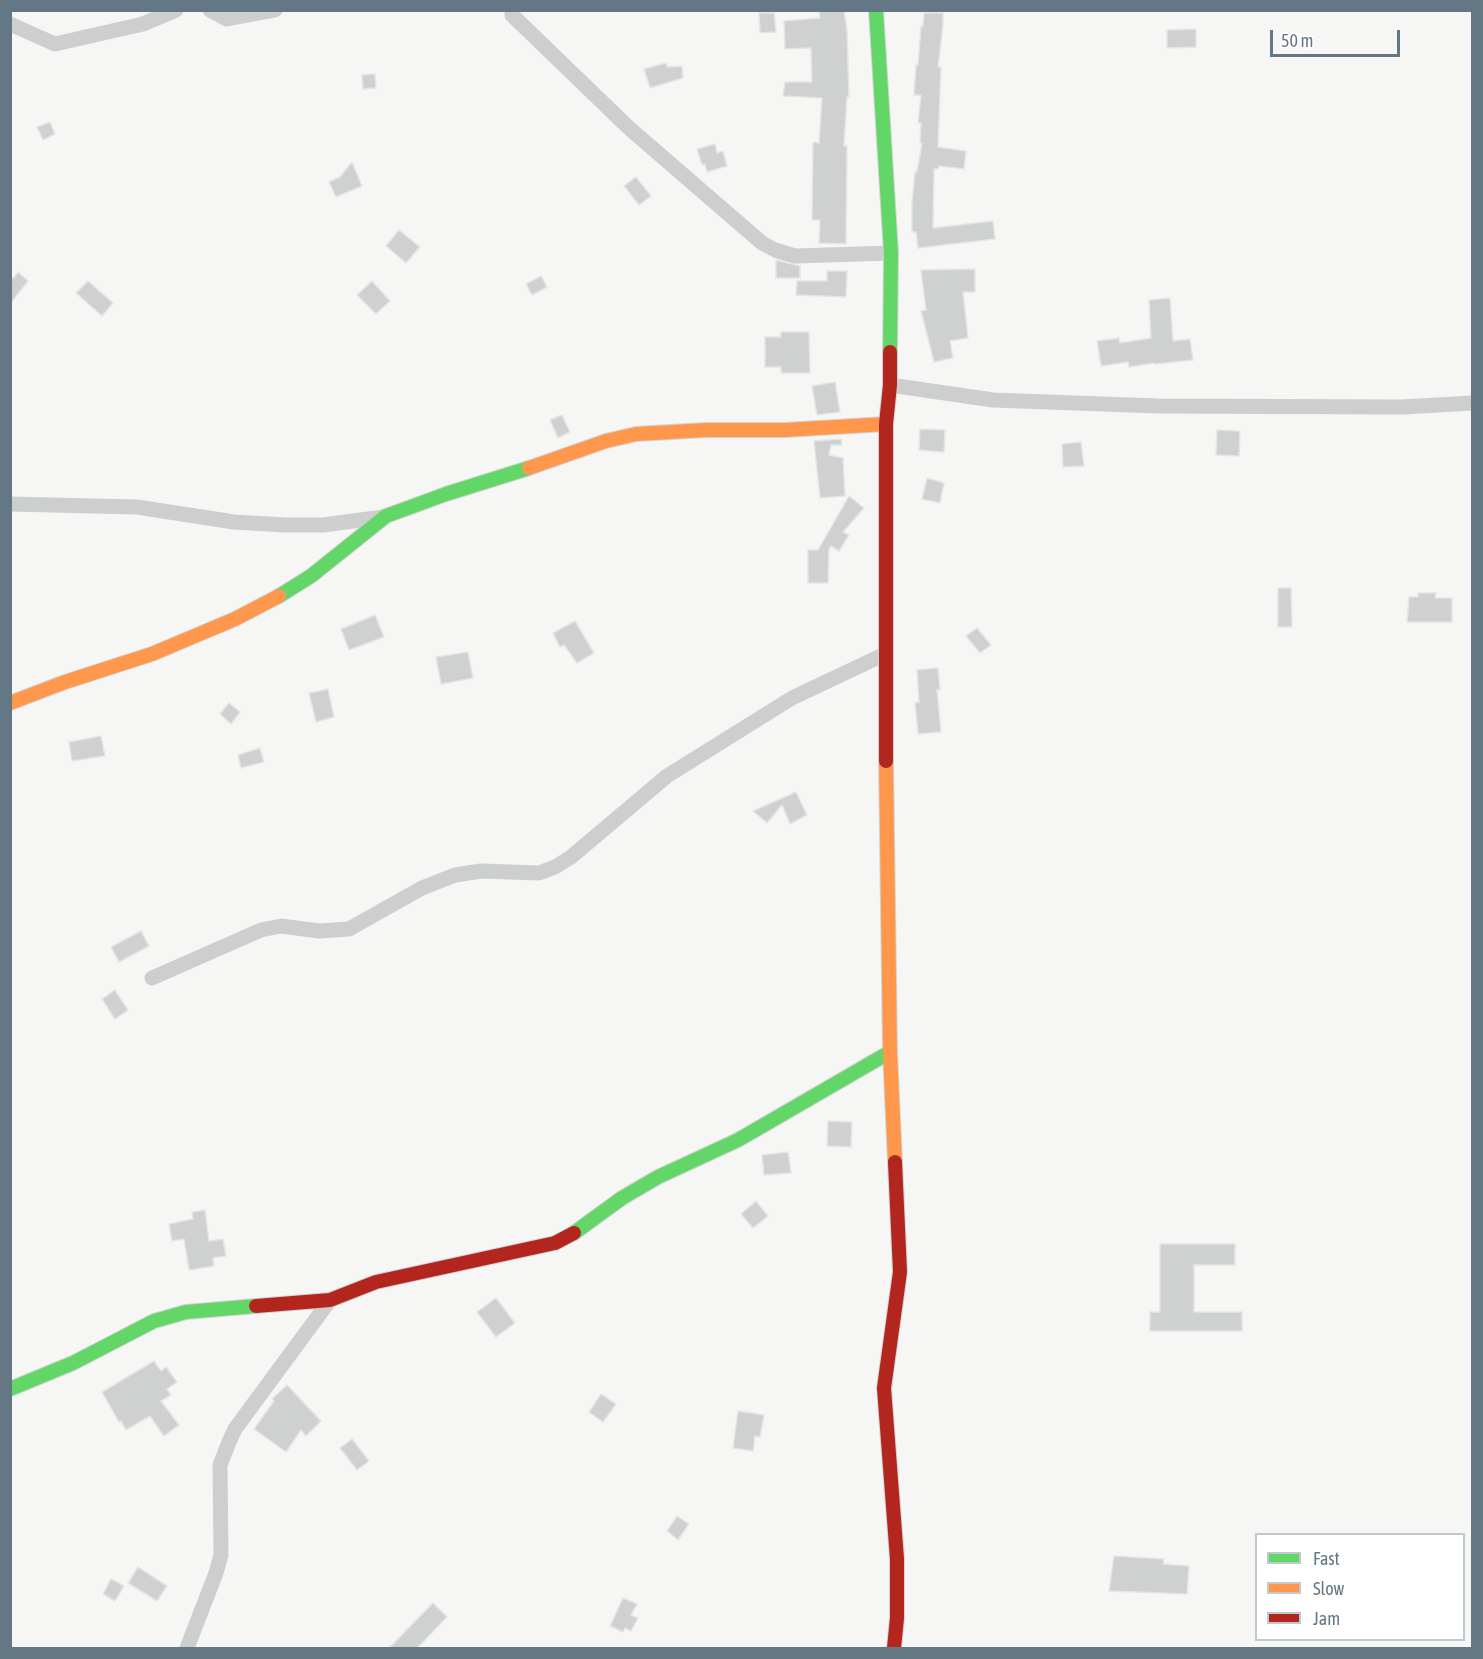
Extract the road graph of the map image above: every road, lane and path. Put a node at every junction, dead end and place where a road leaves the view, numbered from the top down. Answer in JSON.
{"nodes":[{"id":1,"x":176,"y":10,"type":"edge"},
{"id":2,"x":210,"y":10,"type":"edge"},
{"id":3,"x":275,"y":10,"type":"edge"},
{"id":4,"x":512,"y":10,"type":"edge"},
{"id":5,"x":876,"y":10,"type":"edge"},
{"id":6,"x":10,"y":24,"type":"edge"},
{"id":7,"x":891,"y":253,"type":"junction"},
{"id":8,"x":890,"y":385,"type":"junction"},
{"id":9,"x":1473,"y":403,"type":"edge"},
{"id":10,"x":886,"y":424,"type":"junction"},
{"id":11,"x":10,"y":504,"type":"edge"},
{"id":12,"x":386,"y":516,"type":"junction"},
{"id":13,"x":885,"y":654,"type":"junction"},
{"id":14,"x":10,"y":703,"type":"edge"},
{"id":15,"x":152,"y":978,"type":"dead end"},
{"id":16,"x":890,"y":1052,"type":"junction"},
{"id":17,"x":330,"y":1300,"type":"junction"},
{"id":18,"x":10,"y":1389,"type":"edge"},
{"id":19,"x":187,"y":1648,"type":"edge"},
{"id":20,"x":894,"y":1648,"type":"edge"}],
"edges":[{"from":1,"to":6,"type":"street"},
{"from":2,"to":3,"type":"street"},
{"from":4,"to":7,"type":"street"},
{"from":5,"to":7,"type":"street"},
{"from":7,"to":8,"type":"street"},
{"from":8,"to":9,"type":"street"},
{"from":8,"to":10,"type":"street"},
{"from":10,"to":12,"type":"street"},
{"from":10,"to":13,"type":"street"},
{"from":11,"to":12,"type":"street"},
{"from":12,"to":14,"type":"street"},
{"from":13,"to":15,"type":"street"},
{"from":13,"to":16,"type":"street"},
{"from":16,"to":17,"type":"street"},
{"from":16,"to":20,"type":"street"},
{"from":17,"to":18,"type":"street"},
{"from":17,"to":19,"type":"street"}]}
